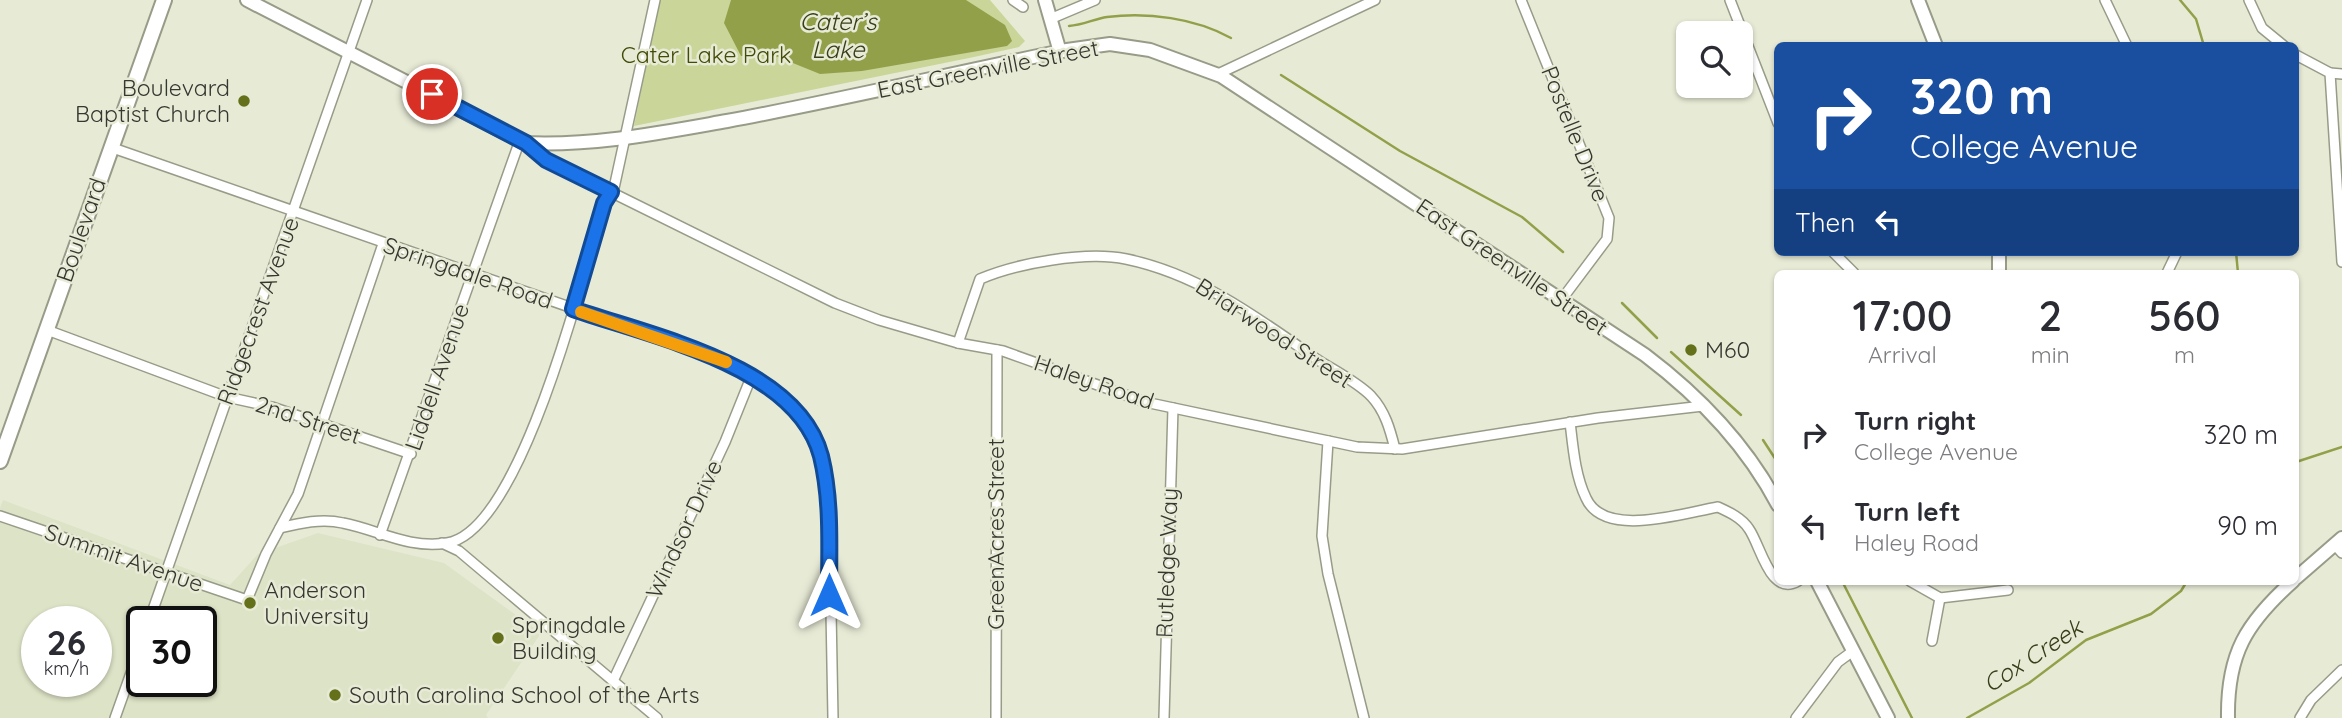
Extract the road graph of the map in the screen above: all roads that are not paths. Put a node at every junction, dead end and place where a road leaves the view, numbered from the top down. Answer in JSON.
{"nodes":[{"id":1,"x":164,"y":0,"type":"edge"},
{"id":2,"x":247,"y":0,"type":"edge"},
{"id":3,"x":367,"y":0,"type":"edge"},
{"id":4,"x":655,"y":0,"type":"edge"},
{"id":5,"x":1013,"y":0,"type":"edge"},
{"id":6,"x":1045,"y":0,"type":"edge"},
{"id":7,"x":1095,"y":0,"type":"edge"},
{"id":8,"x":1375,"y":0,"type":"edge"},
{"id":9,"x":1521,"y":0,"type":"edge"},
{"id":10,"x":1730,"y":0,"type":"edge"},
{"id":11,"x":1918,"y":0,"type":"edge"},
{"id":12,"x":2105,"y":0,"type":"edge"},
{"id":13,"x":2249,"y":0,"type":"edge"},
{"id":14,"x":1023,"y":7,"type":"dead end"},
{"id":15,"x":1051,"y":19,"type":"junction"},
{"id":16,"x":1934,"y":42,"type":"edge"},
{"id":17,"x":2125,"y":42,"type":"edge"},
{"id":18,"x":2279,"y":42,"type":"edge"},
{"id":19,"x":348,"y":51,"type":"junction"},
{"id":20,"x":1060,"y":51,"type":"junction"},
{"id":21,"x":2299,"y":57,"type":"edge"},
{"id":22,"x":2330,"y":73,"type":"junction"},
{"id":23,"x":2342,"y":74,"type":"edge"},
{"id":24,"x":1218,"y":75,"type":"junction"},
{"id":25,"x":1774,"y":112,"type":"edge"},
{"id":26,"x":624,"y":140,"type":"junction"},
{"id":27,"x":523,"y":141,"type":"junction"},
{"id":28,"x":110,"y":147,"type":"junction"},
{"id":29,"x":611,"y":192,"type":"junction"},
{"id":30,"x":294,"y":212,"type":"junction"},
{"id":31,"x":383,"y":244,"type":"junction"},
{"id":32,"x":1837,"y":256,"type":"edge"},
{"id":33,"x":2342,"y":262,"type":"edge"},
{"id":34,"x":1851,"y":270,"type":"edge"},
{"id":35,"x":472,"y":275,"type":"junction"},
{"id":36,"x":1562,"y":299,"type":"junction"},
{"id":37,"x":573,"y":309,"type":"junction"},
{"id":38,"x":47,"y":330,"type":"junction"},
{"id":39,"x":958,"y":343,"type":"junction"},
{"id":40,"x":996,"y":350,"type":"junction"},
{"id":41,"x":752,"y":375,"type":"junction"},
{"id":42,"x":227,"y":397,"type":"junction"},
{"id":43,"x":1703,"y":406,"type":"junction"},
{"id":44,"x":1173,"y":408,"type":"junction"},
{"id":45,"x":1570,"y":422,"type":"junction"},
{"id":46,"x":323,"y":426,"type":"junction"},
{"id":47,"x":1328,"y":441,"type":"junction"},
{"id":48,"x":1395,"y":449,"type":"junction"},
{"id":49,"x":411,"y":454,"type":"junction"},
{"id":50,"x":0,"y":461,"type":"edge"},
{"id":51,"x":1774,"y":498,"type":"edge"},
{"id":52,"x":0,"y":516,"type":"edge"},
{"id":53,"x":280,"y":528,"type":"junction"},
{"id":54,"x":380,"y":535,"type":"junction"},
{"id":55,"x":442,"y":543,"type":"junction"},
{"id":56,"x":2339,"y":545,"type":"edge"},
{"id":57,"x":166,"y":574,"type":"junction"},
{"id":58,"x":2299,"y":577,"type":"edge"},
{"id":59,"x":1774,"y":578,"type":"edge"},
{"id":60,"x":1819,"y":585,"type":"edge"},
{"id":61,"x":1917,"y":585,"type":"edge"},
{"id":62,"x":2289,"y":585,"type":"edge"},
{"id":63,"x":2008,"y":590,"type":"dead end"},
{"id":64,"x":1940,"y":598,"type":"junction"},
{"id":65,"x":154,"y":606,"type":"edge"},
{"id":66,"x":1932,"y":641,"type":"dead end"},
{"id":67,"x":1853,"y":651,"type":"junction"},
{"id":68,"x":2342,"y":670,"type":"edge"},
{"id":69,"x":613,"y":681,"type":"junction"},
{"id":70,"x":126,"y":687,"type":"edge"},
{"id":71,"x":115,"y":718,"type":"edge"},
{"id":72,"x":657,"y":718,"type":"edge"},
{"id":73,"x":833,"y":718,"type":"edge"},
{"id":74,"x":996,"y":718,"type":"edge"},
{"id":75,"x":1164,"y":718,"type":"edge"},
{"id":76,"x":1364,"y":718,"type":"edge"},
{"id":77,"x":1796,"y":718,"type":"edge"},
{"id":78,"x":1888,"y":718,"type":"edge"},
{"id":79,"x":2228,"y":718,"type":"edge"},
{"id":80,"x":2300,"y":718,"type":"edge"}],
"edges":[{"from":1,"to":28,"type":"main road","name":"Boulevard"},
{"from":2,"to":19,"type":"main road","name":"East Greenville Street"},
{"from":3,"to":19,"type":"street","name":"Ridgecrest Avenue"},
{"from":4,"to":26,"type":"street"},
{"from":5,"to":14,"type":"street"},
{"from":6,"to":15,"type":"main road"},
{"from":7,"to":15,"type":"street"},
{"from":8,"to":24,"type":"street"},
{"from":9,"to":36,"type":"street","name":"Postelle Drive"},
{"from":10,"to":25,"type":"street"},
{"from":11,"to":16,"type":"main road"},
{"from":12,"to":17,"type":"street"},
{"from":13,"to":18,"type":"street"},
{"from":15,"to":20,"type":"main road"},
{"from":19,"to":27,"type":"main road","name":"East Greenville Street"},
{"from":19,"to":30,"type":"street","name":"Ridgecrest Avenue"},
{"from":20,"to":24,"type":"main road","name":"East Greenville Street"},
{"from":20,"to":26,"type":"main road","name":"East Greenville Street"},
{"from":21,"to":22,"type":"street"},
{"from":22,"to":23,"type":"street"},
{"from":22,"to":33,"type":"street"},
{"from":24,"to":36,"type":"main road","name":"East Greenville Street"},
{"from":26,"to":27,"type":"main road","name":"East Greenville Street"},
{"from":26,"to":29,"type":"street"},
{"from":27,"to":29,"type":"street","name":"Haley Road"},
{"from":27,"to":35,"type":"street","name":"Liddell Avenue"},
{"from":28,"to":30,"type":"street","name":"Springdale Road"},
{"from":28,"to":38,"type":"main road","name":"Boulevard"},
{"from":29,"to":37,"type":"street"},
{"from":29,"to":39,"type":"street","name":"Haley Road"},
{"from":30,"to":31,"type":"street","name":"Springdale Road"},
{"from":30,"to":42,"type":"street","name":"Ridgecrest Avenue"},
{"from":31,"to":35,"type":"street","name":"Springdale Road"},
{"from":31,"to":46,"type":"street"},
{"from":32,"to":34,"type":"street"},
{"from":35,"to":37,"type":"street","name":"Springdale Road"},
{"from":35,"to":49,"type":"street","name":"Liddell Avenue"},
{"from":36,"to":43,"type":"main road","name":"East Greenville Street"},
{"from":37,"to":41,"type":"street","name":"Springdale Road"},
{"from":37,"to":55,"type":"street"},
{"from":38,"to":42,"type":"street","name":"2nd Street"},
{"from":38,"to":50,"type":"main road","name":"Boulevard"},
{"from":39,"to":40,"type":"street","name":"Haley Road"},
{"from":39,"to":48,"type":"street","name":"Briarwood Street"},
{"from":40,"to":44,"type":"street","name":"Haley Road"},
{"from":40,"to":74,"type":"street","name":"GreenAcres Street"},
{"from":41,"to":69,"type":"street","name":"Windsor Drive"},
{"from":41,"to":73,"type":"street","name":"Springdale Road"},
{"from":42,"to":46,"type":"street","name":"2nd Street"},
{"from":42,"to":57,"type":"street","name":"Ridgecrest Avenue"},
{"from":43,"to":45,"type":"street","name":"Haley Road"},
{"from":43,"to":51,"type":"main road","name":"East Greenville Street"},
{"from":44,"to":47,"type":"street","name":"Haley Road"},
{"from":44,"to":75,"type":"street","name":"Rutledge Way"},
{"from":45,"to":48,"type":"street","name":"Haley Road"},
{"from":45,"to":59,"type":"street"},
{"from":46,"to":49,"type":"street","name":"2nd Street"},
{"from":46,"to":53,"type":"street"},
{"from":47,"to":48,"type":"street","name":"Haley Road"},
{"from":47,"to":76,"type":"street"},
{"from":49,"to":54,"type":"street","name":"Liddell Avenue"},
{"from":52,"to":57,"type":"street","name":"Summit Avenue"},
{"from":53,"to":54,"type":"street"},
{"from":53,"to":57,"type":"street","name":"Summit Avenue"},
{"from":54,"to":55,"type":"street"},
{"from":55,"to":69,"type":"street"},
{"from":56,"to":58,"type":"main road"},
{"from":57,"to":65,"type":"street","name":"Ridgecrest Avenue"},
{"from":60,"to":67,"type":"main road"},
{"from":61,"to":64,"type":"street"},
{"from":62,"to":79,"type":"main road"},
{"from":63,"to":64,"type":"street"},
{"from":64,"to":66,"type":"street"},
{"from":67,"to":77,"type":"street"},
{"from":67,"to":78,"type":"main road"},
{"from":68,"to":80,"type":"street"},
{"from":69,"to":72,"type":"street"},
{"from":70,"to":71,"type":"street"}]}
